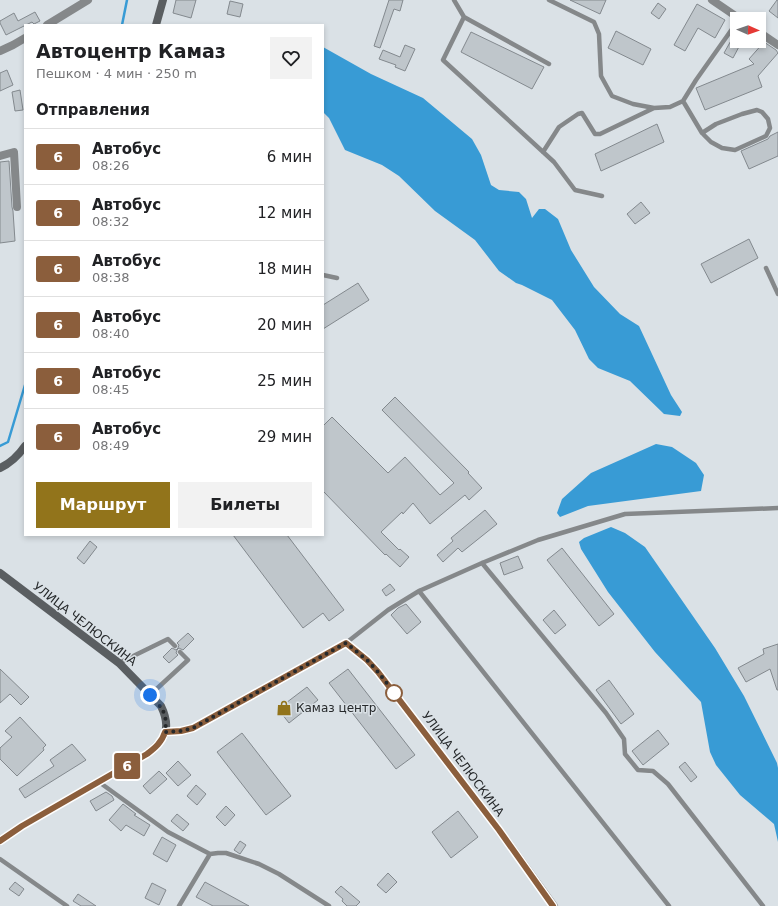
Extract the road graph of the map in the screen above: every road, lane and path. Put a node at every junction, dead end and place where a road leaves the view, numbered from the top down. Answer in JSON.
{"nodes":[{"id":1,"x":88,"y":0,"type":"edge"},
{"id":2,"x":162,"y":0,"type":"edge"},
{"id":3,"x":454,"y":0,"type":"edge"},
{"id":4,"x":549,"y":0,"type":"edge"},
{"id":5,"x":712,"y":0,"type":"edge"},
{"id":6,"x":730,"y":13,"type":"edge"},
{"id":7,"x":464,"y":17,"type":"junction"},
{"id":8,"x":49,"y":24,"type":"edge"},
{"id":9,"x":156,"y":24,"type":"edge"},
{"id":10,"x":730,"y":32,"type":"edge"},
{"id":11,"x":766,"y":37,"type":"edge"},
{"id":12,"x":24,"y":39,"type":"edge"},
{"id":13,"x":778,"y":46,"type":"edge"},
{"id":14,"x":0,"y":52,"type":"edge"},
{"id":15,"x":549,"y":64,"type":"dead end"},
{"id":16,"x":683,"y":101,"type":"junction"},
{"id":17,"x":654,"y":108,"type":"junction"},
{"id":18,"x":702,"y":133,"type":"junction"},
{"id":19,"x":543,"y":152,"type":"junction"},
{"id":20,"x":0,"y":156,"type":"edge"},
{"id":21,"x":602,"y":196,"type":"dead end"},
{"id":22,"x":18,"y":207,"type":"dead end"},
{"id":23,"x":766,"y":268,"type":"dead end"},
{"id":24,"x":324,"y":275,"type":"edge"},
{"id":25,"x":337,"y":278,"type":"dead end"},
{"id":26,"x":778,"y":294,"type":"edge"},
{"id":27,"x":24,"y":447,"type":"edge"},
{"id":28,"x":0,"y":468,"type":"edge"},
{"id":29,"x":778,"y":508,"type":"edge"},
{"id":30,"x":482,"y":563,"type":"junction"},
{"id":31,"x":0,"y":573,"type":"edge"},
{"id":32,"x":419,"y":591,"type":"junction"},
{"id":33,"x":346,"y":643,"type":"junction"},
{"id":34,"x":174,"y":646,"type":"dead end"},
{"id":35,"x":180,"y":652,"type":"dead end"},
{"id":36,"x":119,"y":663,"type":"junction"},
{"id":37,"x":150,"y":695,"type":"junction"},
{"id":38,"x":165,"y":732,"type":"junction"},
{"id":39,"x":99,"y":782,"type":"junction"},
{"id":40,"x":0,"y":841,"type":"edge"},
{"id":41,"x":210,"y":854,"type":"junction"},
{"id":42,"x":0,"y":859,"type":"edge"},
{"id":43,"x":67,"y":906,"type":"edge"},
{"id":44,"x":178,"y":906,"type":"edge"},
{"id":45,"x":329,"y":906,"type":"edge"},
{"id":46,"x":554,"y":906,"type":"edge"},
{"id":47,"x":669,"y":906,"type":"edge"},
{"id":48,"x":763,"y":906,"type":"edge"}],
"edges":[{"from":1,"to":8,"type":"street"},
{"from":2,"to":9,"type":"street"},
{"from":3,"to":7,"type":"lane"},
{"from":4,"to":17,"type":"lane"},
{"from":5,"to":6,"type":"street"},
{"from":7,"to":15,"type":"lane"},
{"from":7,"to":19,"type":"lane"},
{"from":10,"to":16,"type":"lane"},
{"from":11,"to":13,"type":"street"},
{"from":12,"to":14,"type":"street"},
{"from":16,"to":17,"type":"lane"},
{"from":16,"to":18,"type":"lane"},
{"from":17,"to":19,"type":"lane"},
{"from":18,"to":18,"type":"lane"},
{"from":19,"to":21,"type":"lane"},
{"from":20,"to":22,"type":"street"},
{"from":23,"to":26,"type":"lane"},
{"from":24,"to":25,"type":"lane"},
{"from":27,"to":28,"type":"street"},
{"from":29,"to":30,"type":"lane"},
{"from":30,"to":32,"type":"lane"},
{"from":30,"to":48,"type":"lane"},
{"from":31,"to":36,"type":"street","name":"УЛИЦА ЧЕЛЮСКИНА"},
{"from":32,"to":33,"type":"lane"},
{"from":32,"to":47,"type":"lane"},
{"from":33,"to":38,"type":"lane"},
{"from":33,"to":46,"type":"street","name":"УЛИЦА ЧЕЛЮСКИНА"},
{"from":34,"to":36,"type":"lane"},
{"from":35,"to":37,"type":"lane"},
{"from":36,"to":37,"type":"street","name":"УЛИЦА ЧЕЛЮСКИНА"},
{"from":37,"to":38,"type":"street","name":"УЛИЦА ЧЕЛЮСКИНА"},
{"from":38,"to":39,"type":"street"},
{"from":39,"to":40,"type":"street"},
{"from":39,"to":41,"type":"lane"},
{"from":41,"to":44,"type":"lane"},
{"from":41,"to":45,"type":"lane"},
{"from":42,"to":43,"type":"lane"}]}
